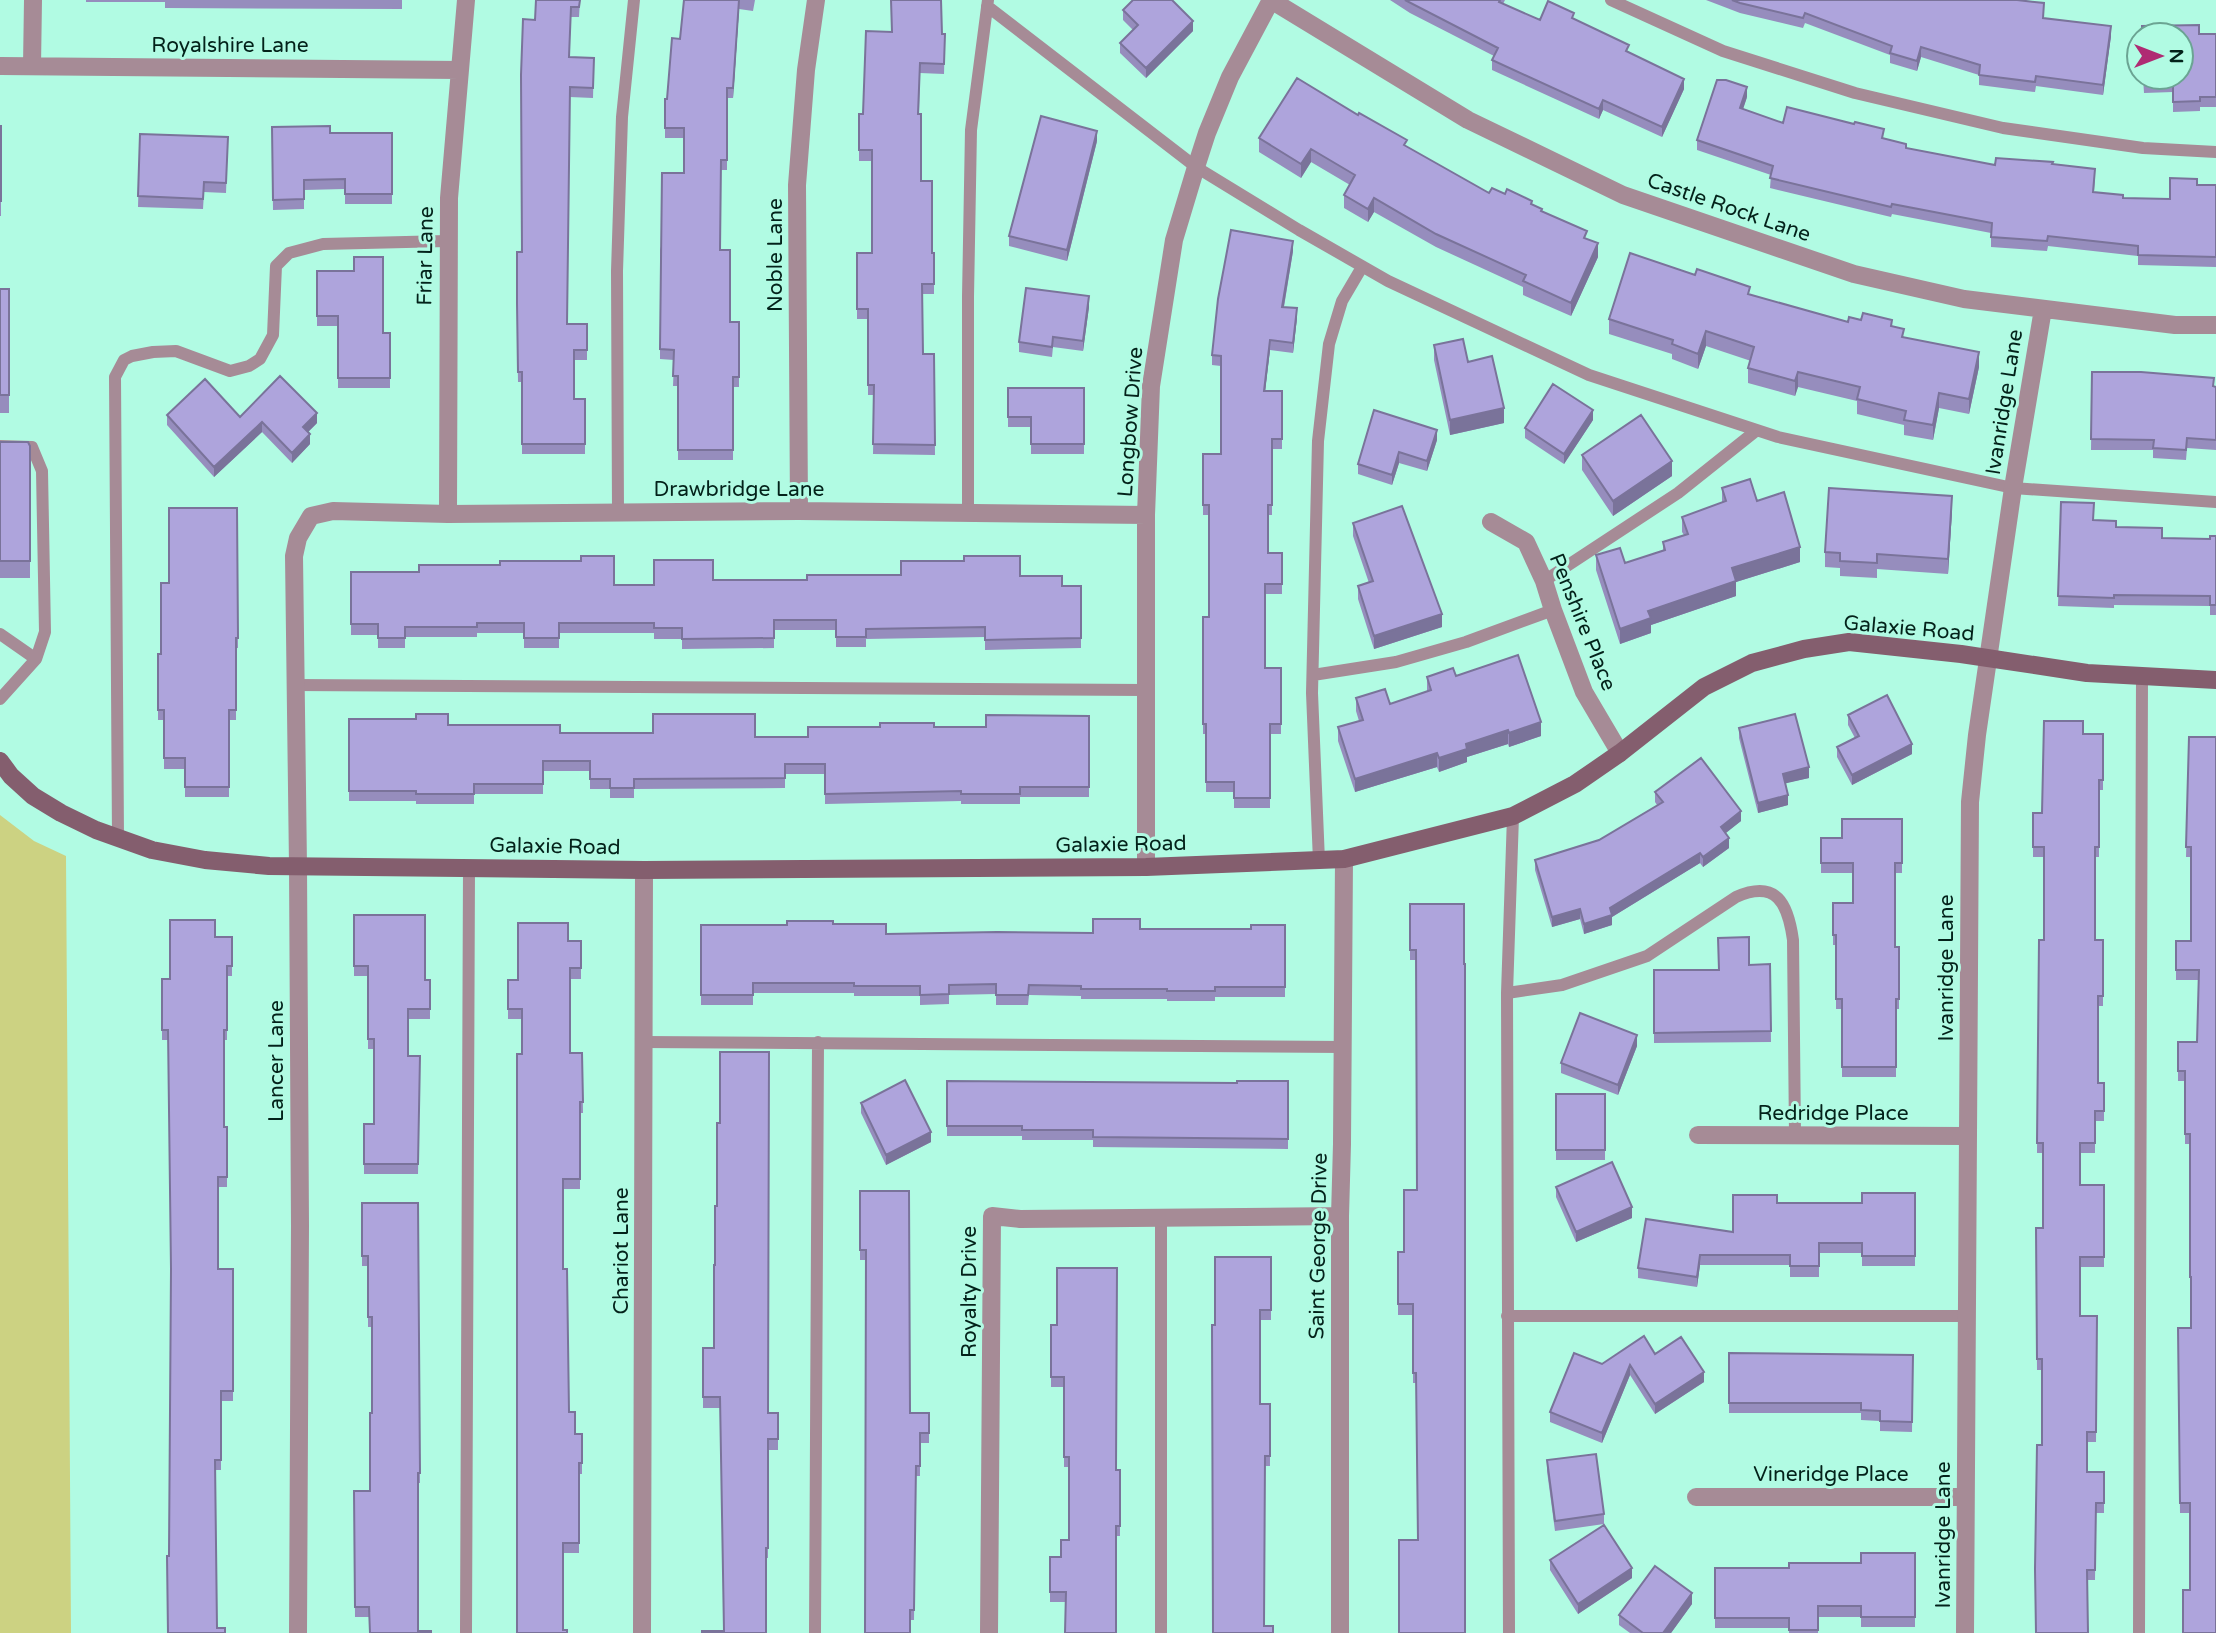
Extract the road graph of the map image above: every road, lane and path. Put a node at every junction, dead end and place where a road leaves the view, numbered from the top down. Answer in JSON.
{"nodes":[{"id":1,"x":33,"y":0,"type":"edge"},
{"id":2,"x":466,"y":0,"type":"edge"},
{"id":3,"x":634,"y":0,"type":"edge"},
{"id":4,"x":816,"y":0,"type":"edge"},
{"id":5,"x":1271,"y":0,"type":"edge"},
{"id":6,"x":1611,"y":0,"type":"edge"},
{"id":7,"x":987,"y":3,"type":"edge"},
{"id":8,"x":0,"y":66,"type":"edge"},
{"id":9,"x":32,"y":66,"type":"junction"},
{"id":10,"x":460,"y":70,"type":"junction"},
{"id":11,"x":2216,"y":152,"type":"edge"},
{"id":12,"x":1196,"y":167,"type":"junction"},
{"id":13,"x":447,"y":241,"type":"junction"},
{"id":14,"x":1362,"y":267,"type":"junction"},
{"id":15,"x":2043,"y":309,"type":"junction"},
{"id":16,"x":2216,"y":325,"type":"edge"},
{"id":17,"x":1757,"y":430,"type":"junction"},
{"id":18,"x":0,"y":446,"type":"edge"},
{"id":19,"x":2013,"y":488,"type":"junction"},
{"id":20,"x":2216,"y":502,"type":"edge"},
{"id":21,"x":333,"y":511,"type":"joint"},
{"id":22,"x":618,"y":512,"type":"junction"},
{"id":23,"x":799,"y":512,"type":"junction"},
{"id":24,"x":448,"y":514,"type":"junction"},
{"id":25,"x":968,"y":514,"type":"junction"},
{"id":26,"x":1146,"y":515,"type":"junction"},
{"id":27,"x":1491,"y":522,"type":"dead end"},
{"id":28,"x":1544,"y":581,"type":"junction"},
{"id":29,"x":1553,"y":610,"type":"junction"},
{"id":30,"x":0,"y":634,"type":"edge"},
{"id":31,"x":1989,"y":658,"type":"junction"},
{"id":32,"x":36,"y":659,"type":"junction"},
{"id":33,"x":1313,"y":675,"type":"junction"},
{"id":34,"x":2142,"y":677,"type":"junction"},
{"id":35,"x":2216,"y":680,"type":"edge"},
{"id":36,"x":295,"y":685,"type":"junction"},
{"id":37,"x":1145,"y":690,"type":"junction"},
{"id":38,"x":0,"y":699,"type":"edge"},
{"id":39,"x":1620,"y":753,"type":"junction"},
{"id":40,"x":0,"y":761,"type":"edge"},
{"id":41,"x":1513,"y":816,"type":"junction"},
{"id":42,"x":118,"y":838,"type":"junction"},
{"id":43,"x":1344,"y":859,"type":"junction"},
{"id":44,"x":1319,"y":861,"type":"junction"},
{"id":45,"x":298,"y":866,"type":"junction"},
{"id":46,"x":1146,"y":867,"type":"junction"},
{"id":47,"x":469,"y":868,"type":"junction"},
{"id":48,"x":644,"y":870,"type":"junction"},
{"id":49,"x":1507,"y":993,"type":"junction"},
{"id":50,"x":644,"y":1042,"type":"junction"},
{"id":51,"x":818,"y":1042,"type":"junction"},
{"id":52,"x":1343,"y":1047,"type":"junction"},
{"id":53,"x":1698,"y":1135,"type":"dead end"},
{"id":54,"x":1795,"y":1135,"type":"junction"},
{"id":55,"x":1967,"y":1136,"type":"junction"},
{"id":56,"x":1161,"y":1216,"type":"junction"},
{"id":57,"x":1339,"y":1216,"type":"junction"},
{"id":58,"x":1507,"y":1316,"type":"junction"},
{"id":59,"x":1968,"y":1316,"type":"junction"},
{"id":60,"x":1696,"y":1497,"type":"dead end"},
{"id":61,"x":1965,"y":1497,"type":"junction"},
{"id":62,"x":298,"y":1633,"type":"edge"},
{"id":63,"x":466,"y":1633,"type":"edge"},
{"id":64,"x":642,"y":1633,"type":"edge"},
{"id":65,"x":815,"y":1633,"type":"edge"},
{"id":66,"x":989,"y":1633,"type":"edge"},
{"id":67,"x":1161,"y":1633,"type":"edge"},
{"id":68,"x":1340,"y":1633,"type":"edge"},
{"id":69,"x":1509,"y":1633,"type":"edge"},
{"id":70,"x":1965,"y":1633,"type":"edge"},
{"id":71,"x":2139,"y":1633,"type":"edge"}],
"edges":[{"from":1,"to":9,"type":"street"},
{"from":2,"to":10,"type":"street","name":"Friar Lane"},
{"from":3,"to":22,"type":"lane"},
{"from":4,"to":23,"type":"street","name":"Noble Lane"},
{"from":5,"to":12,"type":"street","name":"Longbow Drive"},
{"from":5,"to":15,"type":"street","name":"Castle Rock Lane"},
{"from":6,"to":11,"type":"lane"},
{"from":7,"to":12,"type":"lane"},
{"from":7,"to":25,"type":"lane"},
{"from":8,"to":9,"type":"street","name":"Royalshire Lane"},
{"from":9,"to":10,"type":"street","name":"Royalshire Lane"},
{"from":10,"to":13,"type":"street","name":"Friar Lane"},
{"from":12,"to":14,"type":"lane"},
{"from":12,"to":26,"type":"street","name":"Longbow Drive"},
{"from":13,"to":24,"type":"street","name":"Friar Lane"},
{"from":13,"to":42,"type":"lane"},
{"from":14,"to":17,"type":"lane"},
{"from":14,"to":33,"type":"lane"},
{"from":15,"to":16,"type":"street","name":"Castle Rock Lane"},
{"from":15,"to":19,"type":"street","name":"Ivanridge Lane"},
{"from":17,"to":19,"type":"lane"},
{"from":17,"to":28,"type":"lane"},
{"from":18,"to":32,"type":"lane"},
{"from":19,"to":20,"type":"lane"},
{"from":19,"to":31,"type":"street","name":"Ivanridge Lane"},
{"from":21,"to":24,"type":"street","name":"Drawbridge Lane"},
{"from":21,"to":36,"type":"street","name":"Lancer Lane"},
{"from":22,"to":23,"type":"street","name":"Drawbridge Lane"},
{"from":22,"to":24,"type":"street","name":"Drawbridge Lane"},
{"from":23,"to":25,"type":"street","name":"Drawbridge Lane"},
{"from":25,"to":26,"type":"street","name":"Drawbridge Lane"},
{"from":26,"to":37,"type":"street","name":"Longbow Drive"},
{"from":27,"to":28,"type":"street","name":"Penshire Place"},
{"from":28,"to":29,"type":"street","name":"Penshire Place"},
{"from":29,"to":33,"type":"lane"},
{"from":29,"to":39,"type":"street","name":"Penshire Place"},
{"from":30,"to":32,"type":"lane"},
{"from":31,"to":34,"type":"street","name":"Galaxie Road"},
{"from":31,"to":39,"type":"street","name":"Galaxie Road"},
{"from":31,"to":55,"type":"street","name":"Ivanridge Lane"},
{"from":32,"to":38,"type":"lane"},
{"from":33,"to":44,"type":"lane"},
{"from":34,"to":35,"type":"street","name":"Galaxie Road"},
{"from":34,"to":71,"type":"lane"},
{"from":36,"to":37,"type":"lane"},
{"from":36,"to":45,"type":"street","name":"Lancer Lane"},
{"from":37,"to":46,"type":"street","name":"Longbow Drive"},
{"from":39,"to":41,"type":"street","name":"Galaxie Road"},
{"from":40,"to":42,"type":"street","name":"Galaxie Road"},
{"from":41,"to":43,"type":"street","name":"Galaxie Road"},
{"from":41,"to":49,"type":"lane"},
{"from":42,"to":45,"type":"street","name":"Galaxie Road"},
{"from":43,"to":44,"type":"street","name":"Galaxie Road"},
{"from":43,"to":52,"type":"street","name":"Saint George Drive"},
{"from":44,"to":46,"type":"street","name":"Galaxie Road"},
{"from":45,"to":47,"type":"street","name":"Galaxie Road"},
{"from":45,"to":62,"type":"street","name":"Lancer Lane"},
{"from":46,"to":48,"type":"street","name":"Galaxie Road"},
{"from":47,"to":48,"type":"street","name":"Galaxie Road"},
{"from":47,"to":63,"type":"lane"},
{"from":48,"to":50,"type":"street","name":"Chariot Lane"},
{"from":49,"to":54,"type":"lane"},
{"from":49,"to":58,"type":"lane"},
{"from":50,"to":51,"type":"lane"},
{"from":50,"to":64,"type":"street","name":"Chariot Lane"},
{"from":51,"to":52,"type":"lane"},
{"from":51,"to":65,"type":"lane"},
{"from":52,"to":57,"type":"street","name":"Saint George Drive"},
{"from":53,"to":54,"type":"street","name":"Redridge Place"},
{"from":54,"to":55,"type":"street","name":"Redridge Place"},
{"from":55,"to":59,"type":"street","name":"Ivanridge Lane"},
{"from":56,"to":57,"type":"street","name":"Royalty Drive"},
{"from":56,"to":66,"type":"street","name":"Royalty Drive"},
{"from":56,"to":67,"type":"lane"},
{"from":57,"to":68,"type":"street","name":"Saint George Drive"},
{"from":58,"to":59,"type":"lane"},
{"from":58,"to":69,"type":"lane"},
{"from":59,"to":61,"type":"street","name":"Ivanridge Lane"},
{"from":60,"to":61,"type":"street","name":"Vineridge Place"},
{"from":61,"to":70,"type":"street","name":"Ivanridge Lane"}]}
